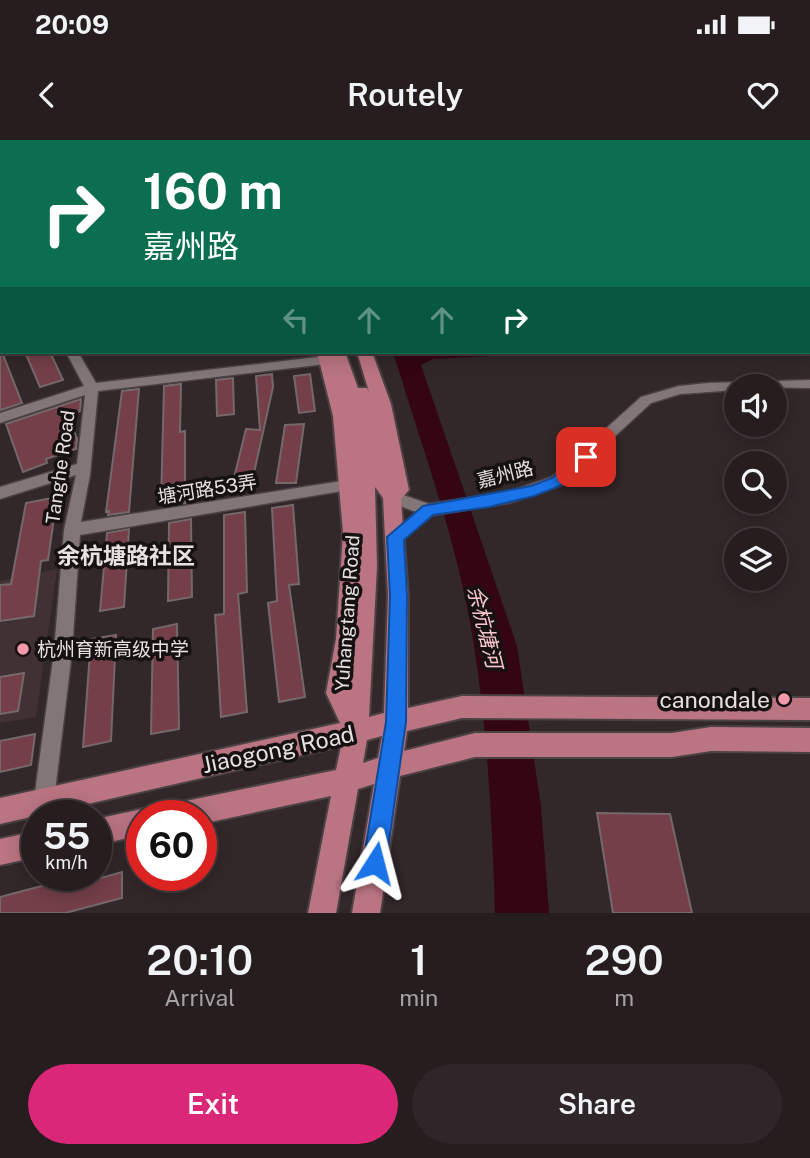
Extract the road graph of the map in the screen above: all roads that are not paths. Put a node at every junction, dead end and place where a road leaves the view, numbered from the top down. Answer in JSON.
{"nodes":[{"id":1,"x":73,"y":354,"type":"edge"},
{"id":2,"x":329,"y":354,"type":"edge"},
{"id":3,"x":349,"y":354,"type":"edge"},
{"id":4,"x":366,"y":354,"type":"edge"},
{"id":5,"x":810,"y":384,"type":"edge"},
{"id":6,"x":92,"y":388,"type":"junction"},
{"id":7,"x":0,"y":418,"type":"edge"},
{"id":8,"x":84,"y":467,"type":"junction"},
{"id":9,"x":348,"y":485,"type":"junction"},
{"id":10,"x":0,"y":494,"type":"edge"},
{"id":11,"x":392,"y":497,"type":"junction"},
{"id":12,"x":429,"y":510,"type":"junction"},
{"id":13,"x":72,"y":530,"type":"junction"},
{"id":14,"x":396,"y":537,"type":"junction"},
{"id":15,"x":810,"y":709,"type":"edge"},
{"id":16,"x":396,"y":722,"type":"junction"},
{"id":17,"x":356,"y":732,"type":"junction"},
{"id":18,"x":810,"y":740,"type":"edge"},
{"id":19,"x":391,"y":766,"type":"junction"},
{"id":20,"x":348,"y":780,"type":"junction"},
{"id":21,"x":44,"y":800,"type":"joint"},
{"id":22,"x":21,"y":806,"type":"edge"},
{"id":23,"x":217,"y":807,"type":"edge"},
{"id":24,"x":0,"y":811,"type":"edge"},
{"id":25,"x":21,"y":847,"type":"edge"},
{"id":26,"x":0,"y":852,"type":"edge"},
{"id":27,"x":322,"y":913,"type":"edge"},
{"id":28,"x":366,"y":913,"type":"edge"}],
"edges":[{"from":1,"to":6,"type":"street","name":"Tanghe Road"},
{"from":2,"to":6,"type":"street"},
{"from":2,"to":9,"type":"main road","name":"Yuhangtang Road"},
{"from":2,"to":17,"type":"main road"},
{"from":3,"to":11,"type":"main road"},
{"from":4,"to":11,"type":"main road"},
{"from":5,"to":12,"type":"street","name":"嘉州路"},
{"from":6,"to":7,"type":"street"},
{"from":6,"to":8,"type":"street","name":"Tanghe Road"},
{"from":8,"to":10,"type":"street"},
{"from":8,"to":13,"type":"street","name":"Tanghe Road"},
{"from":9,"to":13,"type":"street","name":"塘河路53弄"},
{"from":9,"to":17,"type":"main road","name":"Yuhangtang Road"},
{"from":11,"to":12,"type":"street","name":"嘉州路"},
{"from":11,"to":14,"type":"main road"},
{"from":12,"to":14,"type":"street"},
{"from":13,"to":21,"type":"street","name":"Tanghe Road"},
{"from":14,"to":16,"type":"main road"},
{"from":15,"to":16,"type":"main road","name":"Jiaogong Road"},
{"from":16,"to":17,"type":"main road","name":"Jiaogong Road"},
{"from":16,"to":19,"type":"main road"},
{"from":17,"to":20,"type":"main road"},
{"from":17,"to":21,"type":"main road","name":"Jiaogong Road"},
{"from":18,"to":19,"type":"main road"},
{"from":19,"to":20,"type":"main road"},
{"from":19,"to":28,"type":"main road"},
{"from":20,"to":23,"type":"main road"},
{"from":20,"to":27,"type":"main road"},
{"from":22,"to":24,"type":"main road","name":"Jiaogong Road"},
{"from":25,"to":26,"type":"main road"}]}
